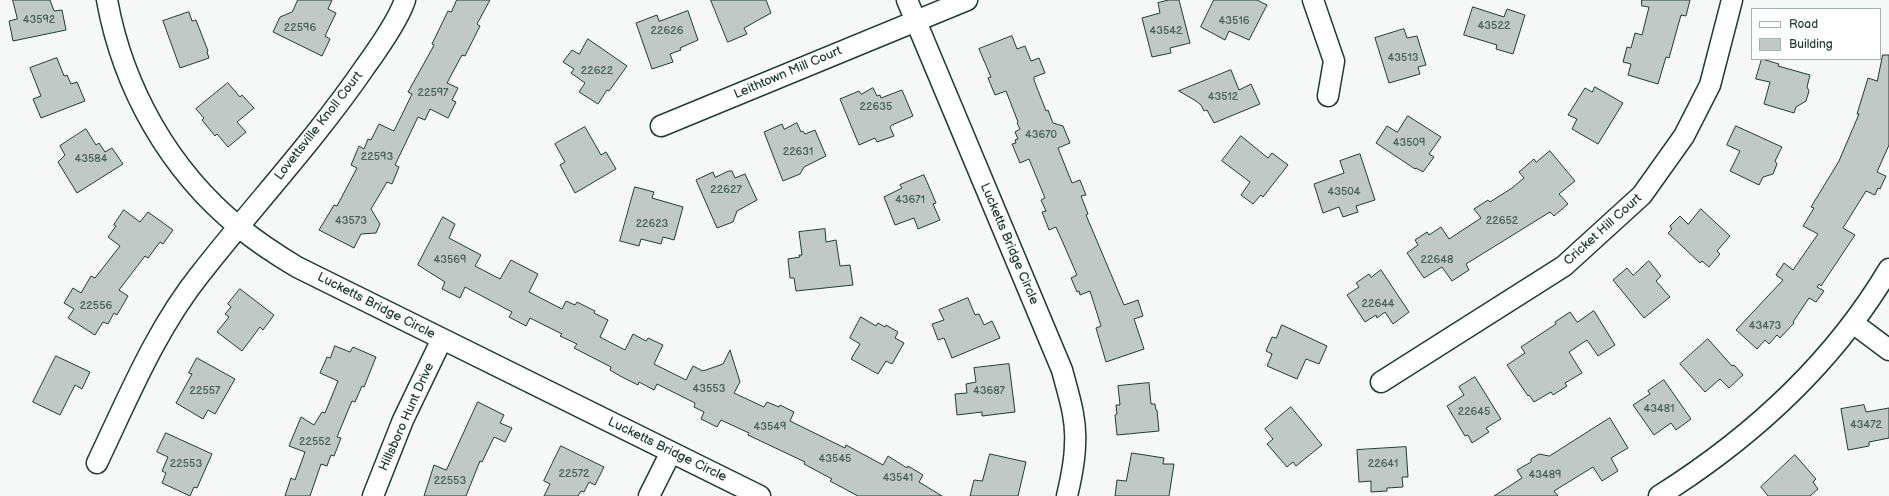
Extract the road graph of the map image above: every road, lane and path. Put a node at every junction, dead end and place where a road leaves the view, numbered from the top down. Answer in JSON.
{"nodes":[{"id":1,"x":107,"y":0,"type":"edge"},
{"id":2,"x":405,"y":0,"type":"edge"},
{"id":3,"x":907,"y":0,"type":"edge"},
{"id":4,"x":966,"y":0,"type":"edge"},
{"id":5,"x":1313,"y":0,"type":"edge"},
{"id":6,"x":1732,"y":0,"type":"edge"},
{"id":7,"x":916,"y":20,"type":"junction"},
{"id":8,"x":1328,"y":96,"type":"dead end"},
{"id":9,"x":661,"y":126,"type":"dead end"},
{"id":10,"x":238,"y":227,"type":"junction"},
{"id":11,"x":1889,"y":269,"type":"edge"},
{"id":12,"x":1853,"y":323,"type":"junction"},
{"id":13,"x":442,"y":339,"type":"junction"},
{"id":14,"x":1889,"y":350,"type":"edge"},
{"id":15,"x":1381,"y":382,"type":"dead end"},
{"id":16,"x":670,"y":452,"type":"junction"},
{"id":17,"x":97,"y":463,"type":"dead end"},
{"id":18,"x":374,"y":496,"type":"edge"},
{"id":19,"x":649,"y":496,"type":"edge"},
{"id":20,"x":760,"y":496,"type":"edge"},
{"id":21,"x":1067,"y":496,"type":"edge"},
{"id":22,"x":1659,"y":496,"type":"edge"}],
"edges":[{"from":1,"to":10,"type":"street","name":"Lucketts Bridge Circle"},
{"from":2,"to":10,"type":"street","name":"Lovettsville Knoll Court"},
{"from":3,"to":7,"type":"street","name":"Lucketts Bridge Circle"},
{"from":4,"to":7,"type":"street","name":"Leithtown Mill Court"},
{"from":5,"to":8,"type":"street"},
{"from":6,"to":15,"type":"street","name":"Cricket Hill Court"},
{"from":7,"to":9,"type":"street","name":"Leithtown Mill Court"},
{"from":7,"to":21,"type":"street","name":"Lucketts Bridge Circle"},
{"from":10,"to":13,"type":"street","name":"Lucketts Bridge Circle"},
{"from":10,"to":17,"type":"street","name":"Lovettsville Knoll Court"},
{"from":11,"to":12,"type":"street"},
{"from":12,"to":14,"type":"street"},
{"from":12,"to":22,"type":"street"},
{"from":13,"to":16,"type":"street","name":"Lucketts Bridge Circle"},
{"from":13,"to":18,"type":"street","name":"Hillsboro Hunt Drive"},
{"from":16,"to":19,"type":"street"},
{"from":16,"to":20,"type":"street","name":"Lucketts Bridge Circle"}]}
